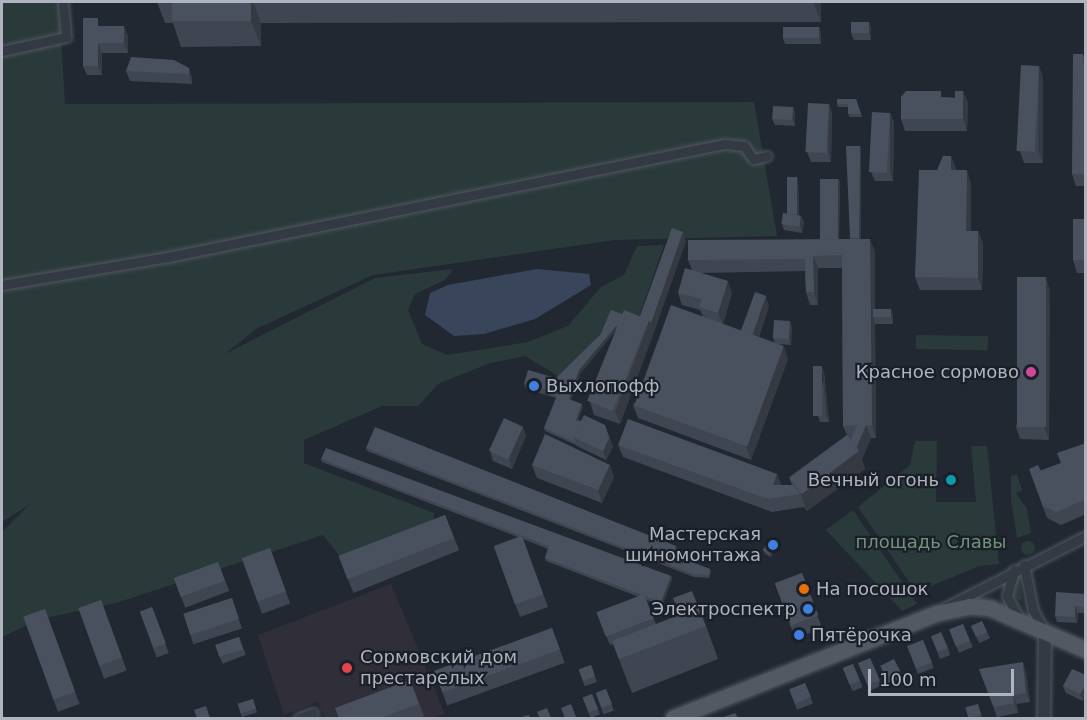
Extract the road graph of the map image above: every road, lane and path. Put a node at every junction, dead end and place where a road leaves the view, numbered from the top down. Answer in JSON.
{"nodes":[{"id":1,"x":63,"y":2,"type":"edge"},
{"id":2,"x":2,"y":51,"type":"edge"},
{"id":3,"x":767,"y":156,"type":"dead end"},
{"id":4,"x":2,"y":285,"type":"edge"},
{"id":5,"x":1086,"y":537,"type":"edge"},
{"id":6,"x":1024,"y":565,"type":"junction"},
{"id":7,"x":1014,"y":570,"type":"junction"},
{"id":8,"x":937,"y":613,"type":"junction"},
{"id":9,"x":1019,"y":619,"type":"junction"},
{"id":10,"x":1045,"y":632,"type":"junction"},
{"id":11,"x":1086,"y":650,"type":"edge"},
{"id":12,"x":313,"y":713,"type":"dead end"},
{"id":13,"x":299,"y":718,"type":"edge"},
{"id":14,"x":673,"y":718,"type":"edge"},
{"id":15,"x":1044,"y":718,"type":"edge"}],
"edges":[{"from":1,"to":2,"type":"street"},
{"from":3,"to":4,"type":"street"},
{"from":5,"to":6,"type":"street"},
{"from":6,"to":7,"type":"street"},
{"from":6,"to":10,"type":"street"},
{"from":7,"to":8,"type":"street"},
{"from":7,"to":9,"type":"street"},
{"from":8,"to":9,"type":"main road"},
{"from":8,"to":14,"type":"main road"},
{"from":9,"to":10,"type":"main road"},
{"from":10,"to":11,"type":"main road"},
{"from":10,"to":15,"type":"street"},
{"from":12,"to":13,"type":"street"}]}
